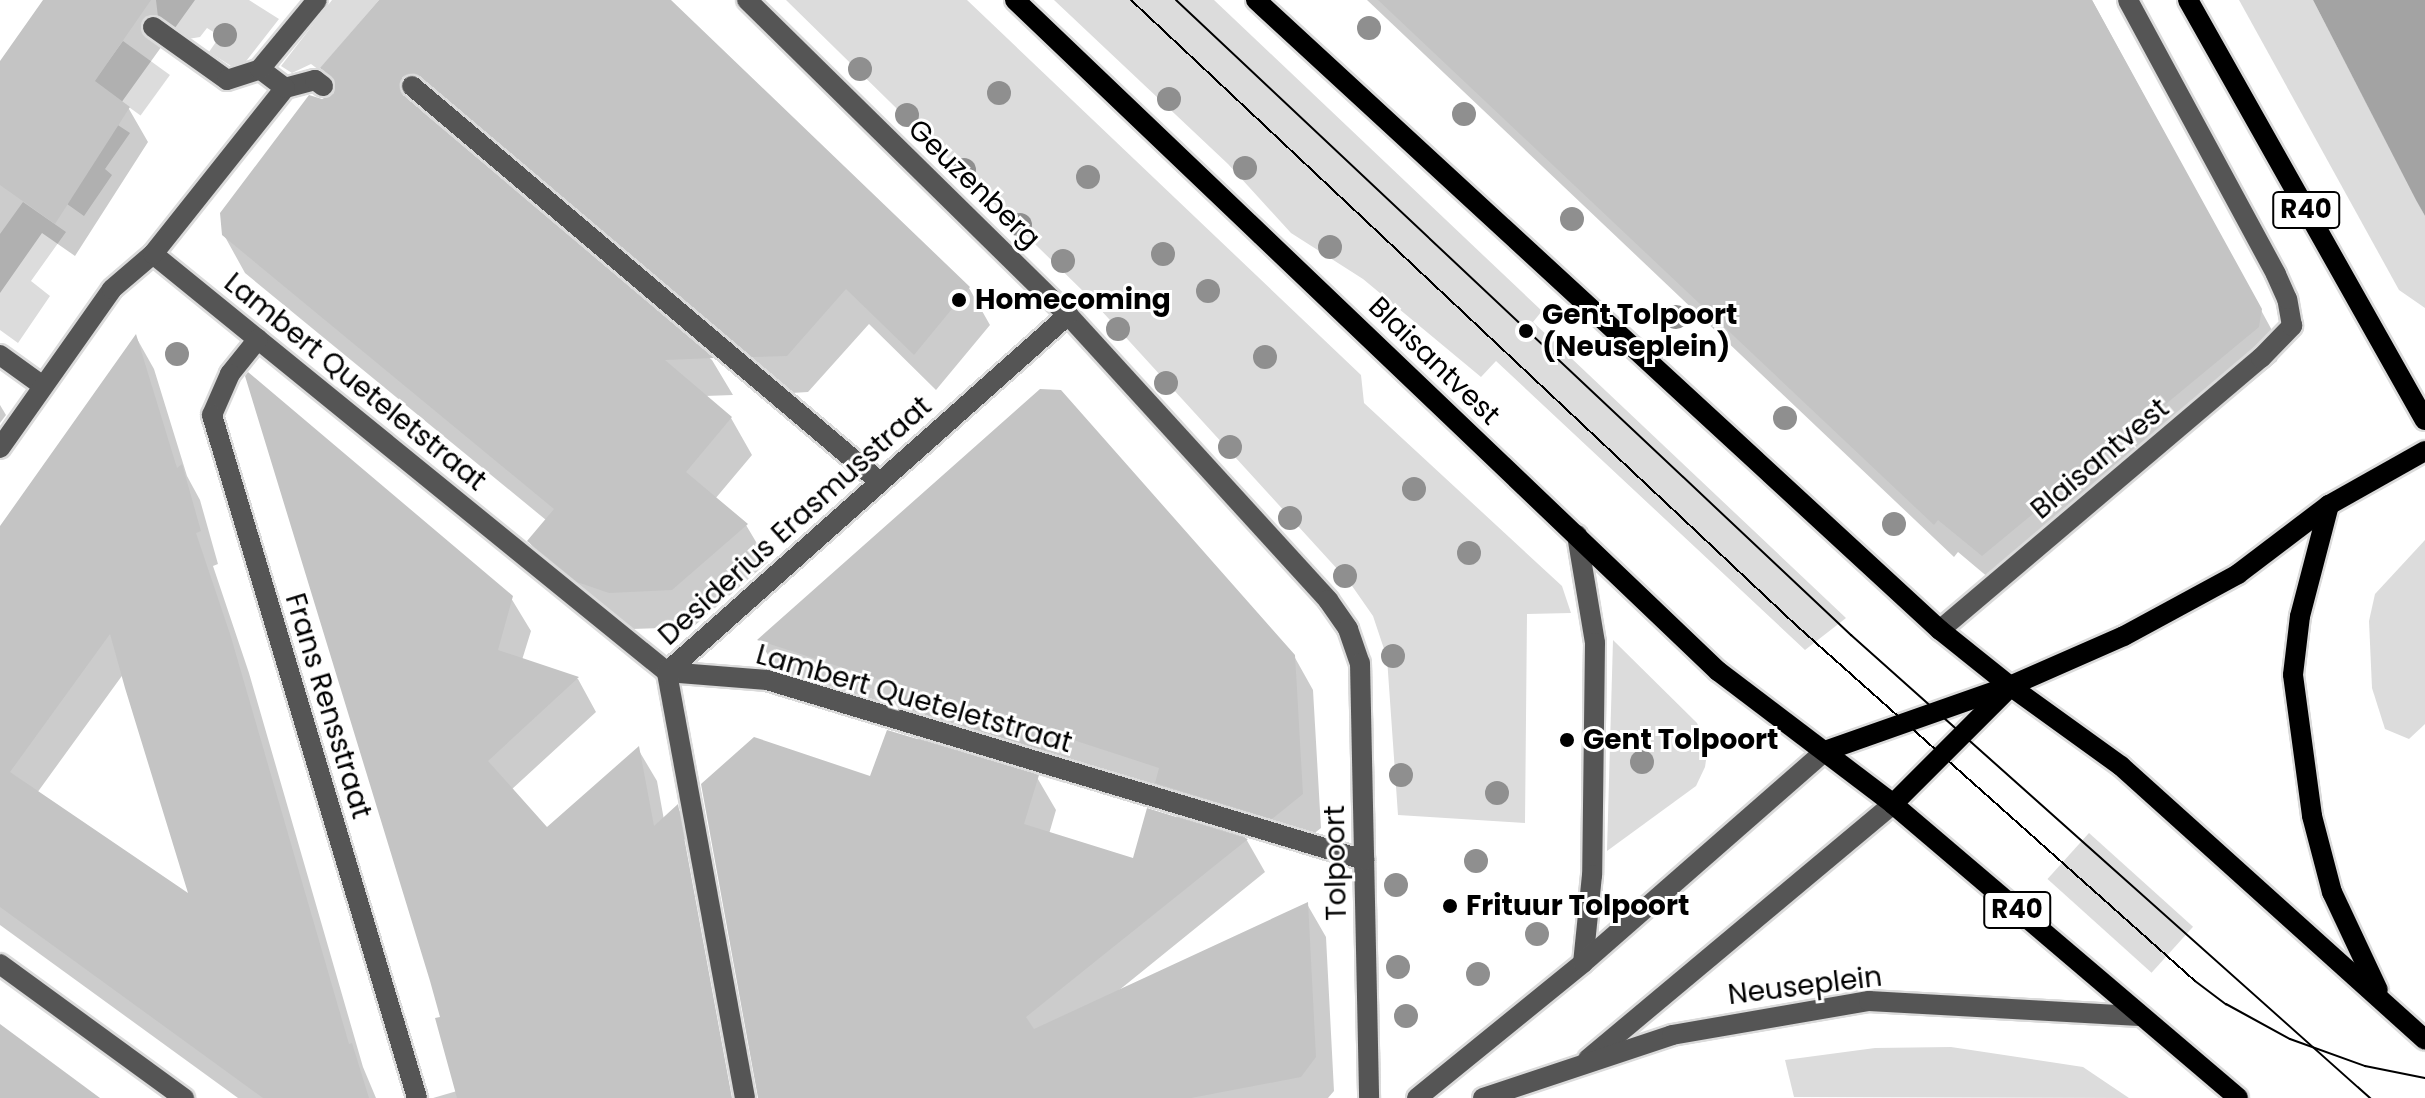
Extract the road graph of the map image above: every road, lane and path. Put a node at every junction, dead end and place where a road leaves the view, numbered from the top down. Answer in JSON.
{"nodes":[{"id":1,"x":317,"y":0,"type":"edge"},
{"id":2,"x":747,"y":0,"type":"edge"},
{"id":3,"x":1015,"y":0,"type":"edge"},
{"id":4,"x":1256,"y":0,"type":"edge"},
{"id":5,"x":2128,"y":0,"type":"edge"},
{"id":6,"x":2188,"y":0,"type":"edge"},
{"id":7,"x":153,"y":27,"type":"dead end"},
{"id":8,"x":260,"y":69,"type":"junction"},
{"id":9,"x":323,"y":86,"type":"dead end"},
{"id":10,"x":412,"y":86,"type":"dead end"},
{"id":11,"x":285,"y":88,"type":"junction"},
{"id":12,"x":153,"y":254,"type":"junction"},
{"id":13,"x":1068,"y":315,"type":"junction"},
{"id":14,"x":258,"y":339,"type":"junction"},
{"id":15,"x":0,"y":355,"type":"edge"},
{"id":16,"x":43,"y":386,"type":"junction"},
{"id":17,"x":2425,"y":420,"type":"edge"},
{"id":18,"x":0,"y":448,"type":"edge"},
{"id":19,"x":2425,"y":451,"type":"edge"},
{"id":20,"x":880,"y":482,"type":"junction"},
{"id":21,"x":2329,"y":505,"type":"junction"},
{"id":22,"x":1577,"y":535,"type":"junction"},
{"id":23,"x":1348,"y":629,"type":"joint"},
{"id":24,"x":1940,"y":630,"type":"junction"},
{"id":25,"x":667,"y":672,"type":"junction"},
{"id":26,"x":2010,"y":686,"type":"junction"},
{"id":27,"x":1825,"y":751,"type":"junction"},
{"id":28,"x":1893,"y":804,"type":"junction"},
{"id":29,"x":1364,"y":860,"type":"junction"},
{"id":30,"x":1583,"y":963,"type":"junction"},
{"id":31,"x":0,"y":964,"type":"edge"},
{"id":32,"x":2382,"y":999,"type":"junction"},
{"id":33,"x":2140,"y":1016,"type":"junction"},
{"id":34,"x":2425,"y":1040,"type":"edge"},
{"id":35,"x":1579,"y":1067,"type":"junction"},
{"id":36,"x":184,"y":1098,"type":"edge"},
{"id":37,"x":417,"y":1098,"type":"edge"},
{"id":38,"x":745,"y":1098,"type":"edge"},
{"id":39,"x":1369,"y":1098,"type":"edge"},
{"id":40,"x":1417,"y":1098,"type":"edge"},
{"id":41,"x":1483,"y":1098,"type":"edge"},
{"id":42,"x":2238,"y":1098,"type":"edge"}],
"edges":[{"from":1,"to":8,"type":"street"},
{"from":2,"to":13,"type":"street","name":"Geuzenberg"},
{"from":3,"to":22,"type":"main road","name":"Blaisantvest"},
{"from":4,"to":24,"type":"main road"},
{"from":5,"to":24,"type":"street","name":"Blaisantvest"},
{"from":6,"to":17,"type":"main road","number":"R40"},
{"from":7,"to":8,"type":"street"},
{"from":8,"to":11,"type":"street"},
{"from":9,"to":11,"type":"street"},
{"from":10,"to":20,"type":"street"},
{"from":11,"to":12,"type":"street"},
{"from":12,"to":14,"type":"street","name":"Lambert Queteletstraat"},
{"from":12,"to":16,"type":"street"},
{"from":13,"to":20,"type":"street","name":"Desiderius Erasmusstraat"},
{"from":13,"to":23,"type":"street","name":"Geuzenberg"},
{"from":14,"to":25,"type":"street","name":"Lambert Queteletstraat"},
{"from":14,"to":37,"type":"street","name":"Frans Rensstraat"},
{"from":15,"to":16,"type":"street"},
{"from":16,"to":18,"type":"street"},
{"from":19,"to":21,"type":"main road","name":"Neuseplein"},
{"from":20,"to":25,"type":"street","name":"Desiderius Erasmusstraat"},
{"from":21,"to":26,"type":"main road","name":"Neuseplein"},
{"from":21,"to":32,"type":"main road"},
{"from":22,"to":27,"type":"main road","name":"Blaisantvest"},
{"from":22,"to":30,"type":"street"},
{"from":23,"to":29,"type":"street","name":"Tolpoort"},
{"from":24,"to":26,"type":"main road"},
{"from":25,"to":29,"type":"street","name":"Lambert Queteletstraat"},
{"from":25,"to":38,"type":"street","name":"Desiderius Erasmusstraat"},
{"from":26,"to":27,"type":"main road","name":"Neuseplein"},
{"from":26,"to":28,"type":"main road","name":"Neuseplein"},
{"from":26,"to":32,"type":"main road"},
{"from":27,"to":28,"type":"main road"},
{"from":27,"to":30,"type":"street","name":"Neuseplein"},
{"from":28,"to":33,"type":"main road","number":"R40"},
{"from":28,"to":35,"type":"street","name":"Neuseplein"},
{"from":29,"to":39,"type":"street","name":"Tolpoort"},
{"from":30,"to":40,"type":"street","name":"Neuseplein"},
{"from":31,"to":36,"type":"street"},
{"from":32,"to":34,"type":"main road"},
{"from":33,"to":35,"type":"street","name":"Neuseplein"},
{"from":33,"to":42,"type":"main road","number":"R40"},
{"from":35,"to":41,"type":"street","name":"Neuseplein"}]}
